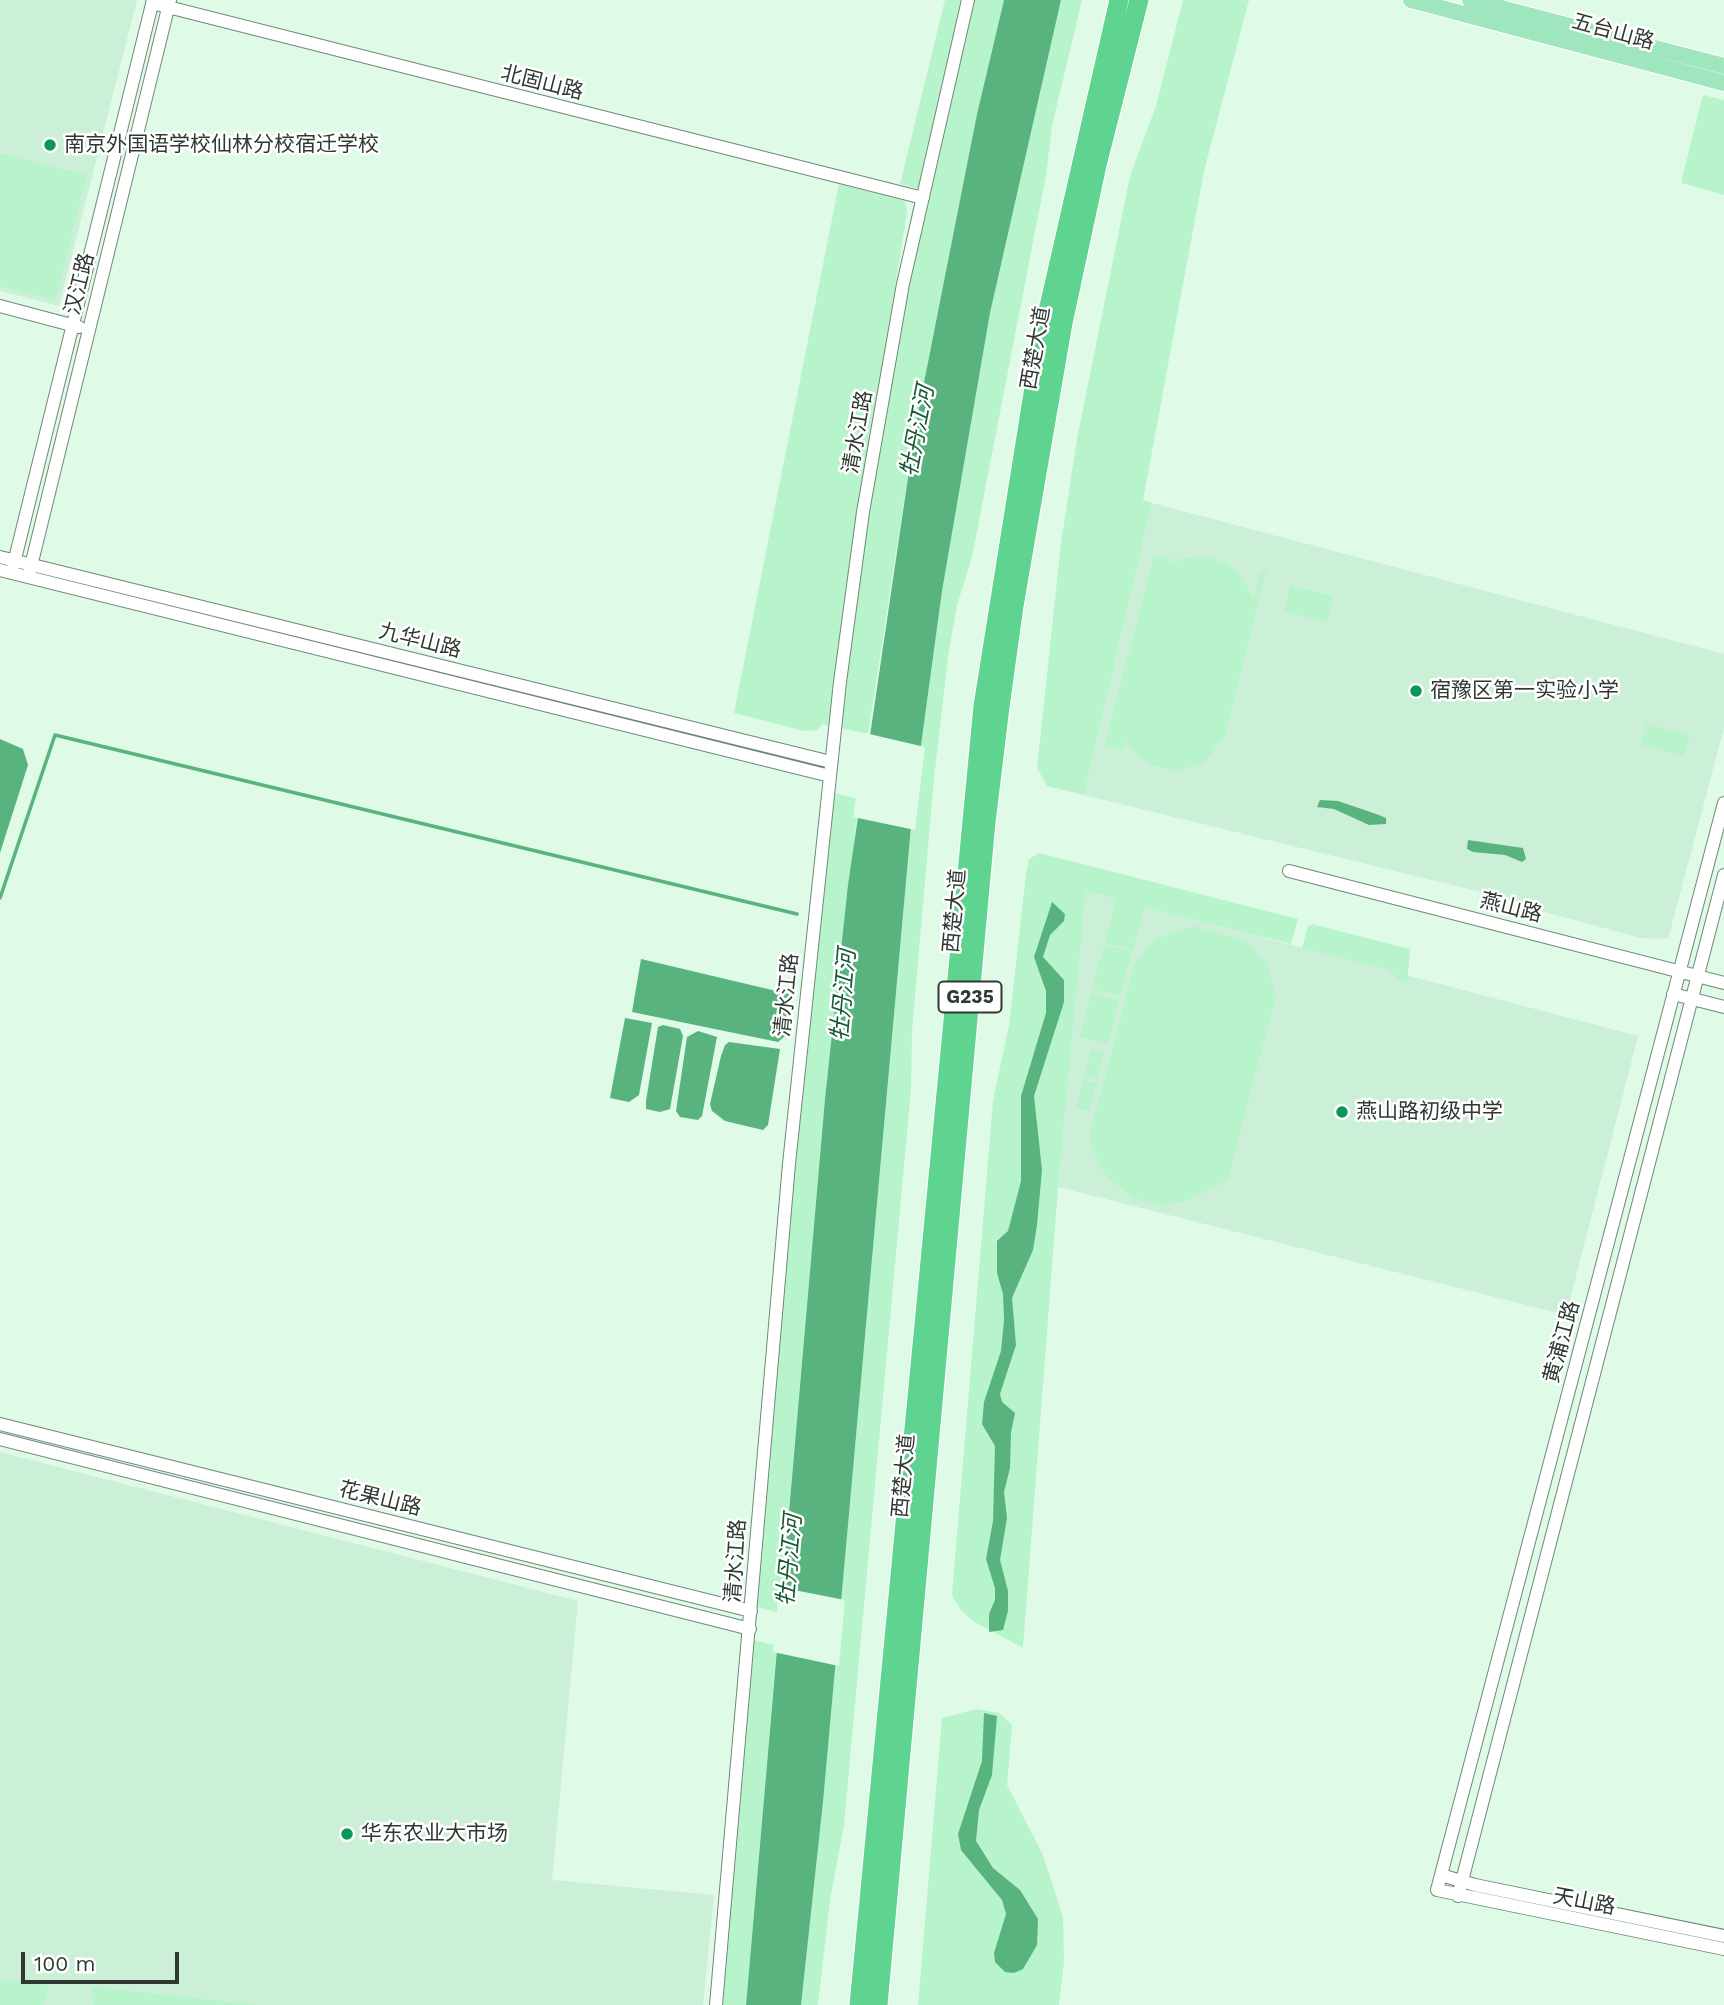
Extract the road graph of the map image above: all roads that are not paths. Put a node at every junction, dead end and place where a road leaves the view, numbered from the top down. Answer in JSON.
{"nodes":[{"id":1,"x":968,"y":0,"type":"edge"},
{"id":2,"x":1119,"y":0,"type":"edge"},
{"id":3,"x":1139,"y":0,"type":"edge"},
{"id":4,"x":1411,"y":0,"type":"edge"},
{"id":5,"x":1470,"y":0,"type":"edge"},
{"id":6,"x":153,"y":2,"type":"edge"},
{"id":7,"x":169,"y":4,"type":"edge"},
{"id":8,"x":1724,"y":65,"type":"edge"},
{"id":9,"x":1724,"y":83,"type":"edge"},
{"id":10,"x":923,"y":198,"type":"junction"},
{"id":11,"x":0,"y":306,"type":"edge"},
{"id":12,"x":73,"y":325,"type":"junction"},
{"id":13,"x":89,"y":329,"type":"junction"},
{"id":14,"x":0,"y":557,"type":"edge"},
{"id":15,"x":9,"y":568,"type":"edge"},
{"id":16,"x":29,"y":571,"type":"junction"},
{"id":17,"x":831,"y":769,"type":"junction"},
{"id":18,"x":1724,"y":803,"type":"edge"},
{"id":19,"x":1289,"y":872,"type":"dead end"},
{"id":20,"x":1724,"y":875,"type":"edge"},
{"id":21,"x":1679,"y":971,"type":"junction"},
{"id":22,"x":1698,"y":976,"type":"junction"},
{"id":23,"x":1724,"y":983,"type":"edge"},
{"id":24,"x":1673,"y":995,"type":"junction"},
{"id":25,"x":1692,"y":999,"type":"junction"},
{"id":26,"x":1724,"y":1007,"type":"edge"},
{"id":27,"x":0,"y":1424,"type":"edge"},
{"id":28,"x":0,"y":1439,"type":"edge"},
{"id":29,"x":751,"y":1611,"type":"junction"},
{"id":30,"x":750,"y":1629,"type":"junction"},
{"id":31,"x":1441,"y":1875,"type":"junction"},
{"id":32,"x":1463,"y":1882,"type":"junction"},
{"id":33,"x":1437,"y":1890,"type":"joint"},
{"id":34,"x":1458,"y":1896,"type":"junction"},
{"id":35,"x":1724,"y":1936,"type":"edge"},
{"id":36,"x":1724,"y":1949,"type":"edge"},
{"id":37,"x":716,"y":2005,"type":"edge"},
{"id":38,"x":859,"y":2005,"type":"edge"},
{"id":39,"x":878,"y":2005,"type":"edge"}],
"edges":[{"from":1,"to":10,"type":"street","name":"清水江路"},
{"from":2,"to":38,"type":"highway","name":"西楚大道","number":"G235"},
{"from":3,"to":39,"type":"highway","name":"西楚大道","number":"G235"},
{"from":4,"to":9,"type":"main road","name":"五台山路"},
{"from":5,"to":8,"type":"main road","name":"五台山路"},
{"from":6,"to":7,"type":"street","name":"北固山路"},
{"from":6,"to":12,"type":"street","name":"汉江路"},
{"from":7,"to":10,"type":"street","name":"北固山路"},
{"from":7,"to":13,"type":"street","name":"汉江路"},
{"from":10,"to":17,"type":"street","name":"清水江路"},
{"from":11,"to":12,"type":"street"},
{"from":12,"to":13,"type":"street"},
{"from":12,"to":15,"type":"street","name":"汉江路"},
{"from":13,"to":16,"type":"street","name":"汉江路"},
{"from":14,"to":15,"type":"street","name":"九华山路"},
{"from":15,"to":16,"type":"street","name":"九华山路"},
{"from":16,"to":17,"type":"street","name":"九华山路"},
{"from":17,"to":29,"type":"street","name":"清水江路"},
{"from":18,"to":21,"type":"street","name":"黄浦江路"},
{"from":19,"to":21,"type":"street","name":"燕山路"},
{"from":20,"to":22,"type":"street","name":"黄浦江路"},
{"from":21,"to":22,"type":"street","name":"燕山路"},
{"from":21,"to":24,"type":"street","name":"黄浦江路"},
{"from":22,"to":23,"type":"street","name":"燕山路"},
{"from":22,"to":25,"type":"street","name":"黄浦江路"},
{"from":24,"to":25,"type":"street"},
{"from":24,"to":31,"type":"street","name":"黄浦江路"},
{"from":25,"to":26,"type":"street"},
{"from":25,"to":32,"type":"street","name":"黄浦江路"},
{"from":27,"to":29,"type":"street","name":"花果山路"},
{"from":28,"to":30,"type":"street","name":"花果山路"},
{"from":29,"to":30,"type":"street","name":"清水江路"},
{"from":30,"to":37,"type":"street","name":"清水江路"},
{"from":31,"to":32,"type":"street","name":"天山路"},
{"from":31,"to":33,"type":"street","name":"黄浦江路"},
{"from":32,"to":34,"type":"street","name":"黄浦江路"},
{"from":32,"to":35,"type":"street","name":"天山路"},
{"from":33,"to":34,"type":"street","name":"天山路"},
{"from":34,"to":36,"type":"street","name":"天山路"}]}
